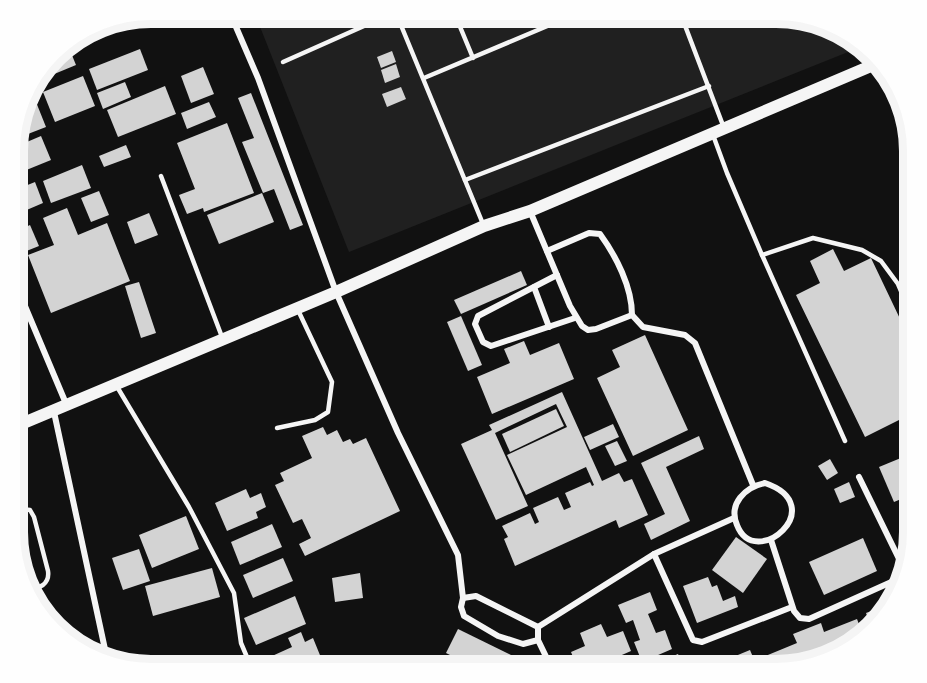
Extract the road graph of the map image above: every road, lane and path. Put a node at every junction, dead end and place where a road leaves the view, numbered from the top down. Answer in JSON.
{"nodes":[{"id":1,"x":235,"y":24,"type":"edge"},
{"id":2,"x":368,"y":24,"type":"edge"},
{"id":3,"x":402,"y":24,"type":"edge"},
{"id":4,"x":459,"y":24,"type":"edge"},
{"id":5,"x":552,"y":24,"type":"edge"},
{"id":6,"x":685,"y":24,"type":"edge"},
{"id":7,"x":473,"y":58,"type":"junction"},
{"id":8,"x":283,"y":62,"type":"dead end"},
{"id":9,"x":870,"y":66,"type":"edge"},
{"id":10,"x":424,"y":78,"type":"junction"},
{"id":11,"x":709,"y":86,"type":"junction"},
{"id":12,"x":724,"y":128,"type":"junction"},
{"id":13,"x":713,"y":135,"type":"junction"},
{"id":14,"x":161,"y":176,"type":"dead end"},
{"id":15,"x":465,"y":180,"type":"junction"},
{"id":16,"x":530,"y":211,"type":"junction"},
{"id":17,"x":484,"y":226,"type":"junction"},
{"id":18,"x":547,"y":251,"type":"junction"},
{"id":19,"x":762,"y":255,"type":"junction"},
{"id":20,"x":557,"y":275,"type":"junction"},
{"id":21,"x":534,"y":287,"type":"junction"},
{"id":22,"x":336,"y":292,"type":"junction"},
{"id":23,"x":903,"y":296,"type":"edge"},
{"id":24,"x":24,"y":304,"type":"edge"},
{"id":25,"x":297,"y":308,"type":"junction"},
{"id":26,"x":632,"y":315,"type":"junction"},
{"id":27,"x":575,"y":318,"type":"junction"},
{"id":28,"x":549,"y":327,"type":"junction"},
{"id":29,"x":222,"y":340,"type":"junction"},
{"id":30,"x":115,"y":385,"type":"junction"},
{"id":31,"x":67,"y":406,"type":"junction"},
{"id":32,"x":54,"y":412,"type":"junction"},
{"id":33,"x":24,"y":424,"type":"edge"},
{"id":34,"x":277,"y":428,"type":"dead end"},
{"id":35,"x":845,"y":441,"type":"dead end"},
{"id":36,"x":859,"y":477,"type":"dead end"},
{"id":37,"x":753,"y":485,"type":"junction"},
{"id":38,"x":24,"y":509,"type":"edge"},
{"id":39,"x":734,"y":518,"type":"junction"},
{"id":40,"x":771,"y":540,"type":"junction"},
{"id":41,"x":654,"y":554,"type":"junction"},
{"id":42,"x":900,"y":561,"type":"edge"},
{"id":43,"x":893,"y":581,"type":"edge"},
{"id":44,"x":37,"y":587,"type":"edge"},
{"id":45,"x":463,"y":598,"type":"junction"},
{"id":46,"x":792,"y":607,"type":"junction"},
{"id":47,"x":538,"y":627,"type":"junction"},
{"id":48,"x":538,"y":640,"type":"junction"},
{"id":49,"x":105,"y":650,"type":"edge"},
{"id":50,"x":248,"y":659,"type":"edge"},
{"id":51,"x":547,"y":659,"type":"edge"}],
"edges":[{"from":1,"to":22,"type":"street"},
{"from":2,"to":8,"type":"lane"},
{"from":3,"to":10,"type":"lane"},
{"from":4,"to":7,"type":"lane"},
{"from":5,"to":7,"type":"lane"},
{"from":6,"to":11,"type":"lane"},
{"from":7,"to":10,"type":"lane"},
{"from":9,"to":12,"type":"main road"},
{"from":10,"to":15,"type":"lane"},
{"from":11,"to":12,"type":"lane"},
{"from":11,"to":15,"type":"lane"},
{"from":12,"to":13,"type":"main road"},
{"from":13,"to":16,"type":"main road"},
{"from":13,"to":19,"type":"lane"},
{"from":14,"to":29,"type":"lane"},
{"from":15,"to":17,"type":"lane"},
{"from":16,"to":17,"type":"main road"},
{"from":16,"to":18,"type":"street"},
{"from":17,"to":22,"type":"main road"},
{"from":18,"to":20,"type":"street"},
{"from":18,"to":26,"type":"street"},
{"from":19,"to":23,"type":"lane"},
{"from":19,"to":35,"type":"lane"},
{"from":20,"to":21,"type":"street"},
{"from":20,"to":27,"type":"street"},
{"from":21,"to":28,"type":"street"},
{"from":21,"to":28,"type":"street"},
{"from":22,"to":25,"type":"main road"},
{"from":22,"to":45,"type":"street"},
{"from":24,"to":31,"type":"street"},
{"from":25,"to":29,"type":"main road"},
{"from":25,"to":34,"type":"lane"},
{"from":26,"to":27,"type":"street"},
{"from":26,"to":37,"type":"street"},
{"from":27,"to":28,"type":"street"},
{"from":29,"to":30,"type":"main road"},
{"from":30,"to":31,"type":"main road"},
{"from":30,"to":50,"type":"lane"},
{"from":31,"to":32,"type":"main road"},
{"from":32,"to":33,"type":"main road"},
{"from":32,"to":49,"type":"street"},
{"from":36,"to":42,"type":"street"},
{"from":37,"to":39,"type":"street"},
{"from":37,"to":40,"type":"street"},
{"from":38,"to":44,"type":"lane"},
{"from":39,"to":40,"type":"street"},
{"from":39,"to":41,"type":"street"},
{"from":40,"to":46,"type":"street"},
{"from":41,"to":46,"type":"street"},
{"from":41,"to":47,"type":"street"},
{"from":43,"to":46,"type":"street"},
{"from":45,"to":47,"type":"street"},
{"from":45,"to":48,"type":"street"},
{"from":47,"to":48,"type":"street"},
{"from":48,"to":51,"type":"street"}]}
